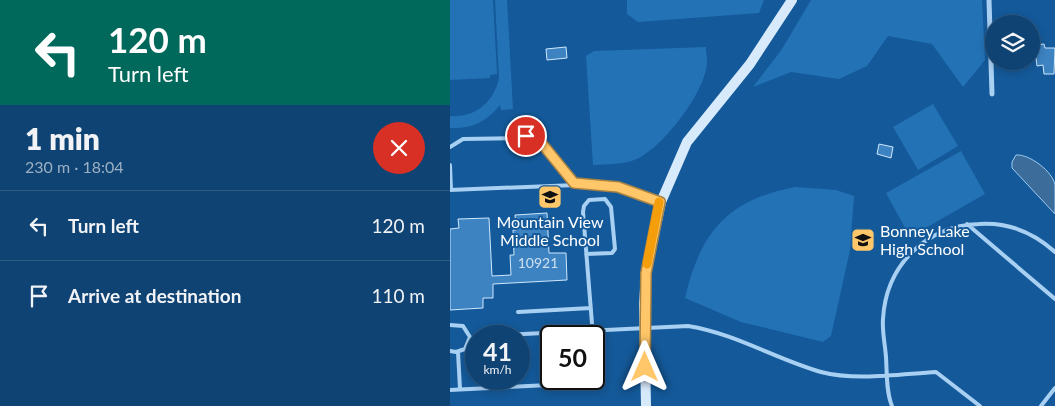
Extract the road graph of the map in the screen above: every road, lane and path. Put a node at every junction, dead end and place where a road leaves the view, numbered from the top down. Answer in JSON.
{"nodes":[{"id":1,"x":792,"y":0,"type":"edge"},
{"id":2,"x":989,"y":0,"type":"edge"},
{"id":3,"x":992,"y":94,"type":"dead end"},
{"id":4,"x":450,"y":147,"type":"edge"},
{"id":5,"x":450,"y":165,"type":"edge"},
{"id":6,"x":574,"y":183,"type":"junction"},
{"id":7,"x":451,"y":190,"type":"edge"},
{"id":8,"x":660,"y":202,"type":"junction"},
{"id":9,"x":967,"y":224,"type":"junction"},
{"id":10,"x":1055,"y":252,"type":"edge"},
{"id":11,"x":586,"y":254,"type":"junction"},
{"id":12,"x":1055,"y":299,"type":"edge"},
{"id":13,"x":590,"y":308,"type":"junction"},
{"id":14,"x":518,"y":312,"type":"dead end"},
{"id":15,"x":450,"y":325,"type":"edge"},
{"id":16,"x":592,"y":325,"type":"edge"},
{"id":17,"x":645,"y":327,"type":"junction"},
{"id":18,"x":465,"y":329,"type":"edge"},
{"id":19,"x":605,"y":329,"type":"edge"},
{"id":20,"x":465,"y":347,"type":"edge"},
{"id":21,"x":450,"y":351,"type":"edge"},
{"id":22,"x":458,"y":352,"type":"junction"},
{"id":23,"x":887,"y":374,"type":"junction"},
{"id":24,"x":540,"y":385,"type":"edge"},
{"id":25,"x":1055,"y":388,"type":"edge"},
{"id":26,"x":460,"y":389,"type":"junction"},
{"id":27,"x":450,"y":390,"type":"edge"},
{"id":28,"x":646,"y":406,"type":"edge"},
{"id":29,"x":892,"y":406,"type":"edge"},
{"id":30,"x":980,"y":406,"type":"edge"},
{"id":31,"x":1041,"y":406,"type":"edge"}],
"edges":[{"from":1,"to":8,"type":"main road"},
{"from":2,"to":3,"type":"street"},
{"from":4,"to":6,"type":"lane"},
{"from":5,"to":7,"type":"lane"},
{"from":6,"to":7,"type":"lane"},
{"from":6,"to":8,"type":"lane"},
{"from":8,"to":17,"type":"main road"},
{"from":9,"to":10,"type":"lane"},
{"from":9,"to":12,"type":"lane"},
{"from":9,"to":23,"type":"lane"},
{"from":11,"to":11,"type":"lane"},
{"from":11,"to":13,"type":"lane"},
{"from":13,"to":14,"type":"lane"},
{"from":13,"to":16,"type":"lane"},
{"from":15,"to":18,"type":"lane"},
{"from":17,"to":19,"type":"lane"},
{"from":17,"to":23,"type":"lane"},
{"from":17,"to":28,"type":"main road"},
{"from":20,"to":22,"type":"lane"},
{"from":21,"to":22,"type":"lane"},
{"from":22,"to":26,"type":"lane"},
{"from":23,"to":29,"type":"lane"},
{"from":23,"to":30,"type":"lane"},
{"from":24,"to":26,"type":"lane"},
{"from":25,"to":31,"type":"lane"},
{"from":26,"to":27,"type":"lane"}]}
